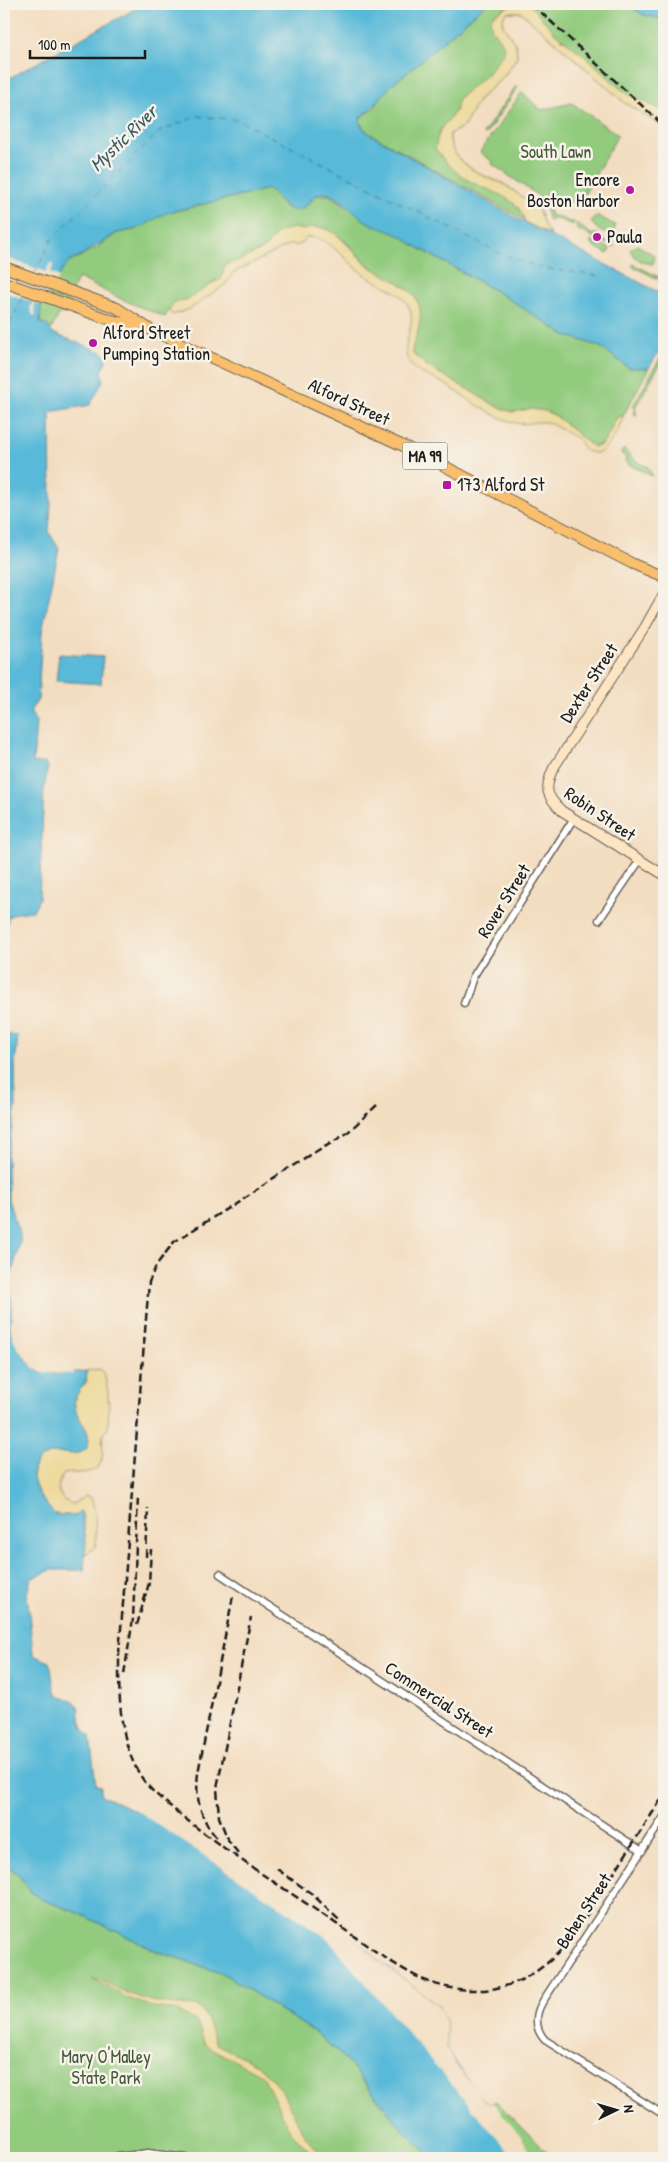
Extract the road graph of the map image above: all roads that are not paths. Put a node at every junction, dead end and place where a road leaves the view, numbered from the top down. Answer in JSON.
{"nodes":[{"id":1,"x":4,"y":267,"type":"edge"},
{"id":2,"x":4,"y":282,"type":"edge"},
{"id":3,"x":151,"y":330,"type":"junction"},
{"id":4,"x":664,"y":577,"type":"edge"},
{"id":5,"x":664,"y":593,"type":"edge"},
{"id":6,"x":548,"y":793,"type":"joint"},
{"id":7,"x":574,"y":818,"type":"junction"},
{"id":8,"x":640,"y":860,"type":"junction"},
{"id":9,"x":664,"y":876,"type":"edge"},
{"id":10,"x":599,"y":920,"type":"dead end"},
{"id":11,"x":464,"y":1003,"type":"dead end"},
{"id":12,"x":220,"y":1574,"type":"dead end"},
{"id":13,"x":664,"y":1817,"type":"edge"},
{"id":14,"x":642,"y":1851,"type":"junction"},
{"id":15,"x":664,"y":2115,"type":"edge"},
{"id":16,"x":110,"y":2158,"type":"edge"},
{"id":17,"x":186,"y":2158,"type":"edge"}],
"edges":[{"from":1,"to":3,"type":"main road","name":"Alford Street","number":"MA 99"},
{"from":2,"to":3,"type":"main road","name":"Alford Street","number":"MA 99"},
{"from":3,"to":4,"type":"main road","name":"Alford Street","number":"MA 99"},
{"from":5,"to":6,"type":"street","name":"Dexter Street"},
{"from":6,"to":7,"type":"street","name":"Robin Street"},
{"from":7,"to":8,"type":"street","name":"Robin Street"},
{"from":7,"to":11,"type":"street","name":"Rover Street"},
{"from":8,"to":9,"type":"street","name":"Robin Street"},
{"from":8,"to":10,"type":"street"},
{"from":12,"to":14,"type":"street","name":"Commercial Street"},
{"from":13,"to":14,"type":"street","name":"Behen Street"},
{"from":14,"to":15,"type":"street","name":"Behen Street"},
{"from":16,"to":17,"type":"street"}]}
